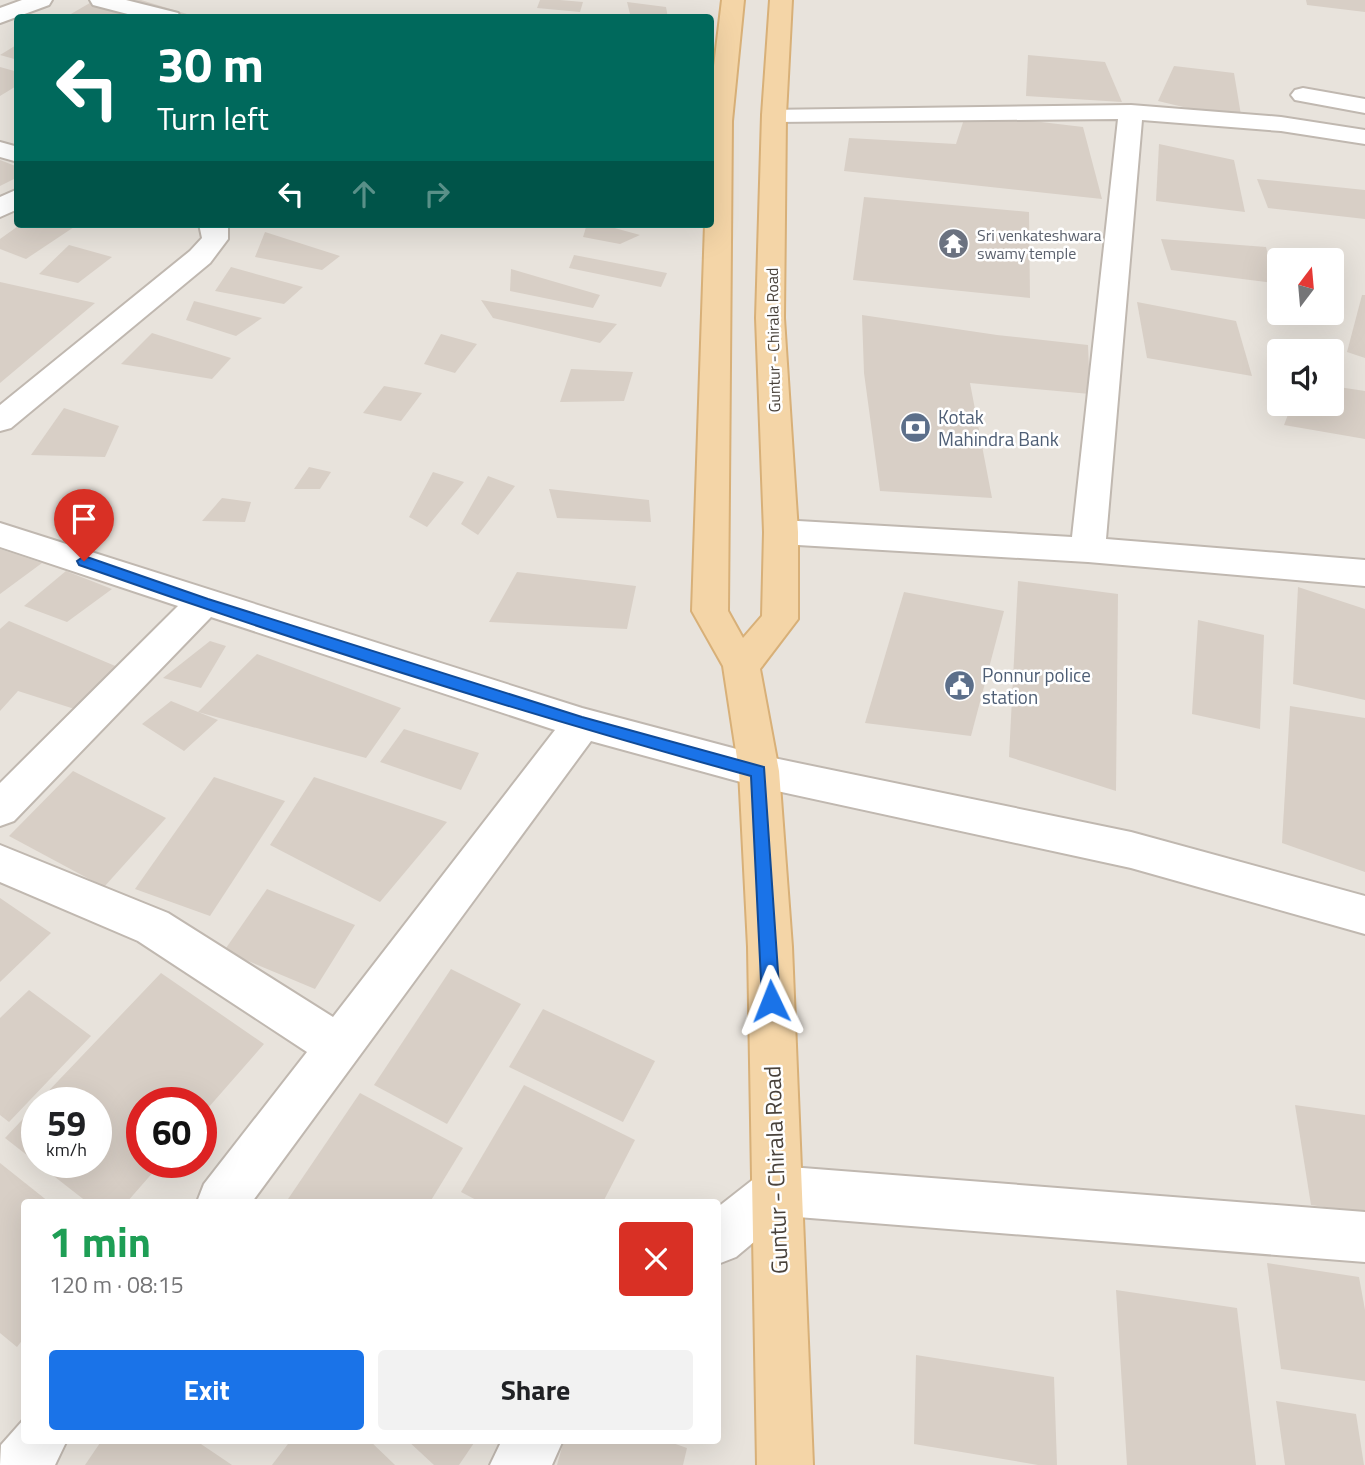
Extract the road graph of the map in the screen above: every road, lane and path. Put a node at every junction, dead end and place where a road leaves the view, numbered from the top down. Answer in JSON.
{"nodes":[{"id":1,"x":41,"y":0,"type":"edge"},
{"id":2,"x":101,"y":0,"type":"edge"},
{"id":3,"x":733,"y":0,"type":"edge"},
{"id":4,"x":782,"y":0,"type":"edge"},
{"id":5,"x":155,"y":14,"type":"edge"},
{"id":6,"x":0,"y":16,"type":"edge"},
{"id":7,"x":1303,"y":95,"type":"dead end"},
{"id":8,"x":1365,"y":106,"type":"edge"},
{"id":9,"x":1131,"y":112,"type":"junction"},
{"id":10,"x":774,"y":115,"type":"junction"},
{"id":11,"x":1365,"y":136,"type":"edge"},
{"id":12,"x":715,"y":143,"type":"edge"},
{"id":13,"x":215,"y":228,"type":"edge"},
{"id":14,"x":0,"y":421,"type":"edge"},
{"id":15,"x":780,"y":532,"type":"junction"},
{"id":16,"x":0,"y":535,"type":"edge"},
{"id":17,"x":1088,"y":550,"type":"junction"},
{"id":18,"x":1365,"y":573,"type":"edge"},
{"id":19,"x":203,"y":603,"type":"junction"},
{"id":20,"x":741,"y":666,"type":"junction"},
{"id":21,"x":582,"y":723,"type":"junction"},
{"id":22,"x":759,"y":771,"type":"junction"},
{"id":23,"x":0,"y":809,"type":"edge"},
{"id":24,"x":0,"y":863,"type":"edge"},
{"id":25,"x":1365,"y":915,"type":"edge"},
{"id":26,"x":340,"y":1047,"type":"junction"},
{"id":27,"x":777,"y":1191,"type":"junction"},
{"id":28,"x":224,"y":1199,"type":"edge"},
{"id":29,"x":721,"y":1237,"type":"edge"},
{"id":30,"x":1365,"y":1237,"type":"edge"},
{"id":31,"x":37,"y":1444,"type":"edge"},
{"id":32,"x":533,"y":1444,"type":"edge"},
{"id":33,"x":21,"y":1465,"type":"edge"},
{"id":34,"x":518,"y":1465,"type":"edge"},
{"id":35,"x":785,"y":1465,"type":"edge"}],
"edges":[{"from":1,"to":6,"type":"street"},
{"from":2,"to":5,"type":"street"},
{"from":3,"to":12,"type":"main road","name":"Guntur - Chirala Road"},
{"from":4,"to":10,"type":"main road","name":"Guntur - Chirala Road"},
{"from":7,"to":8,"type":"street"},
{"from":9,"to":10,"type":"street"},
{"from":9,"to":11,"type":"street"},
{"from":9,"to":17,"type":"street"},
{"from":10,"to":15,"type":"main road","name":"Guntur - Chirala Road"},
{"from":12,"to":20,"type":"main road","name":"Guntur - Chirala Road"},
{"from":13,"to":14,"type":"street"},
{"from":15,"to":17,"type":"street"},
{"from":15,"to":20,"type":"main road","name":"Guntur - Chirala Road"},
{"from":16,"to":19,"type":"street"},
{"from":17,"to":18,"type":"street"},
{"from":19,"to":21,"type":"street"},
{"from":19,"to":23,"type":"street"},
{"from":20,"to":22,"type":"main road","name":"Guntur - Chirala Road"},
{"from":21,"to":22,"type":"street"},
{"from":21,"to":26,"type":"street"},
{"from":22,"to":25,"type":"street"},
{"from":22,"to":27,"type":"main road","name":"Guntur - Chirala Road"},
{"from":24,"to":26,"type":"street"},
{"from":26,"to":28,"type":"street"},
{"from":27,"to":29,"type":"street"},
{"from":27,"to":30,"type":"street"},
{"from":27,"to":35,"type":"main road","name":"Guntur - Chirala Road"},
{"from":31,"to":33,"type":"street"},
{"from":32,"to":34,"type":"street"}]}
